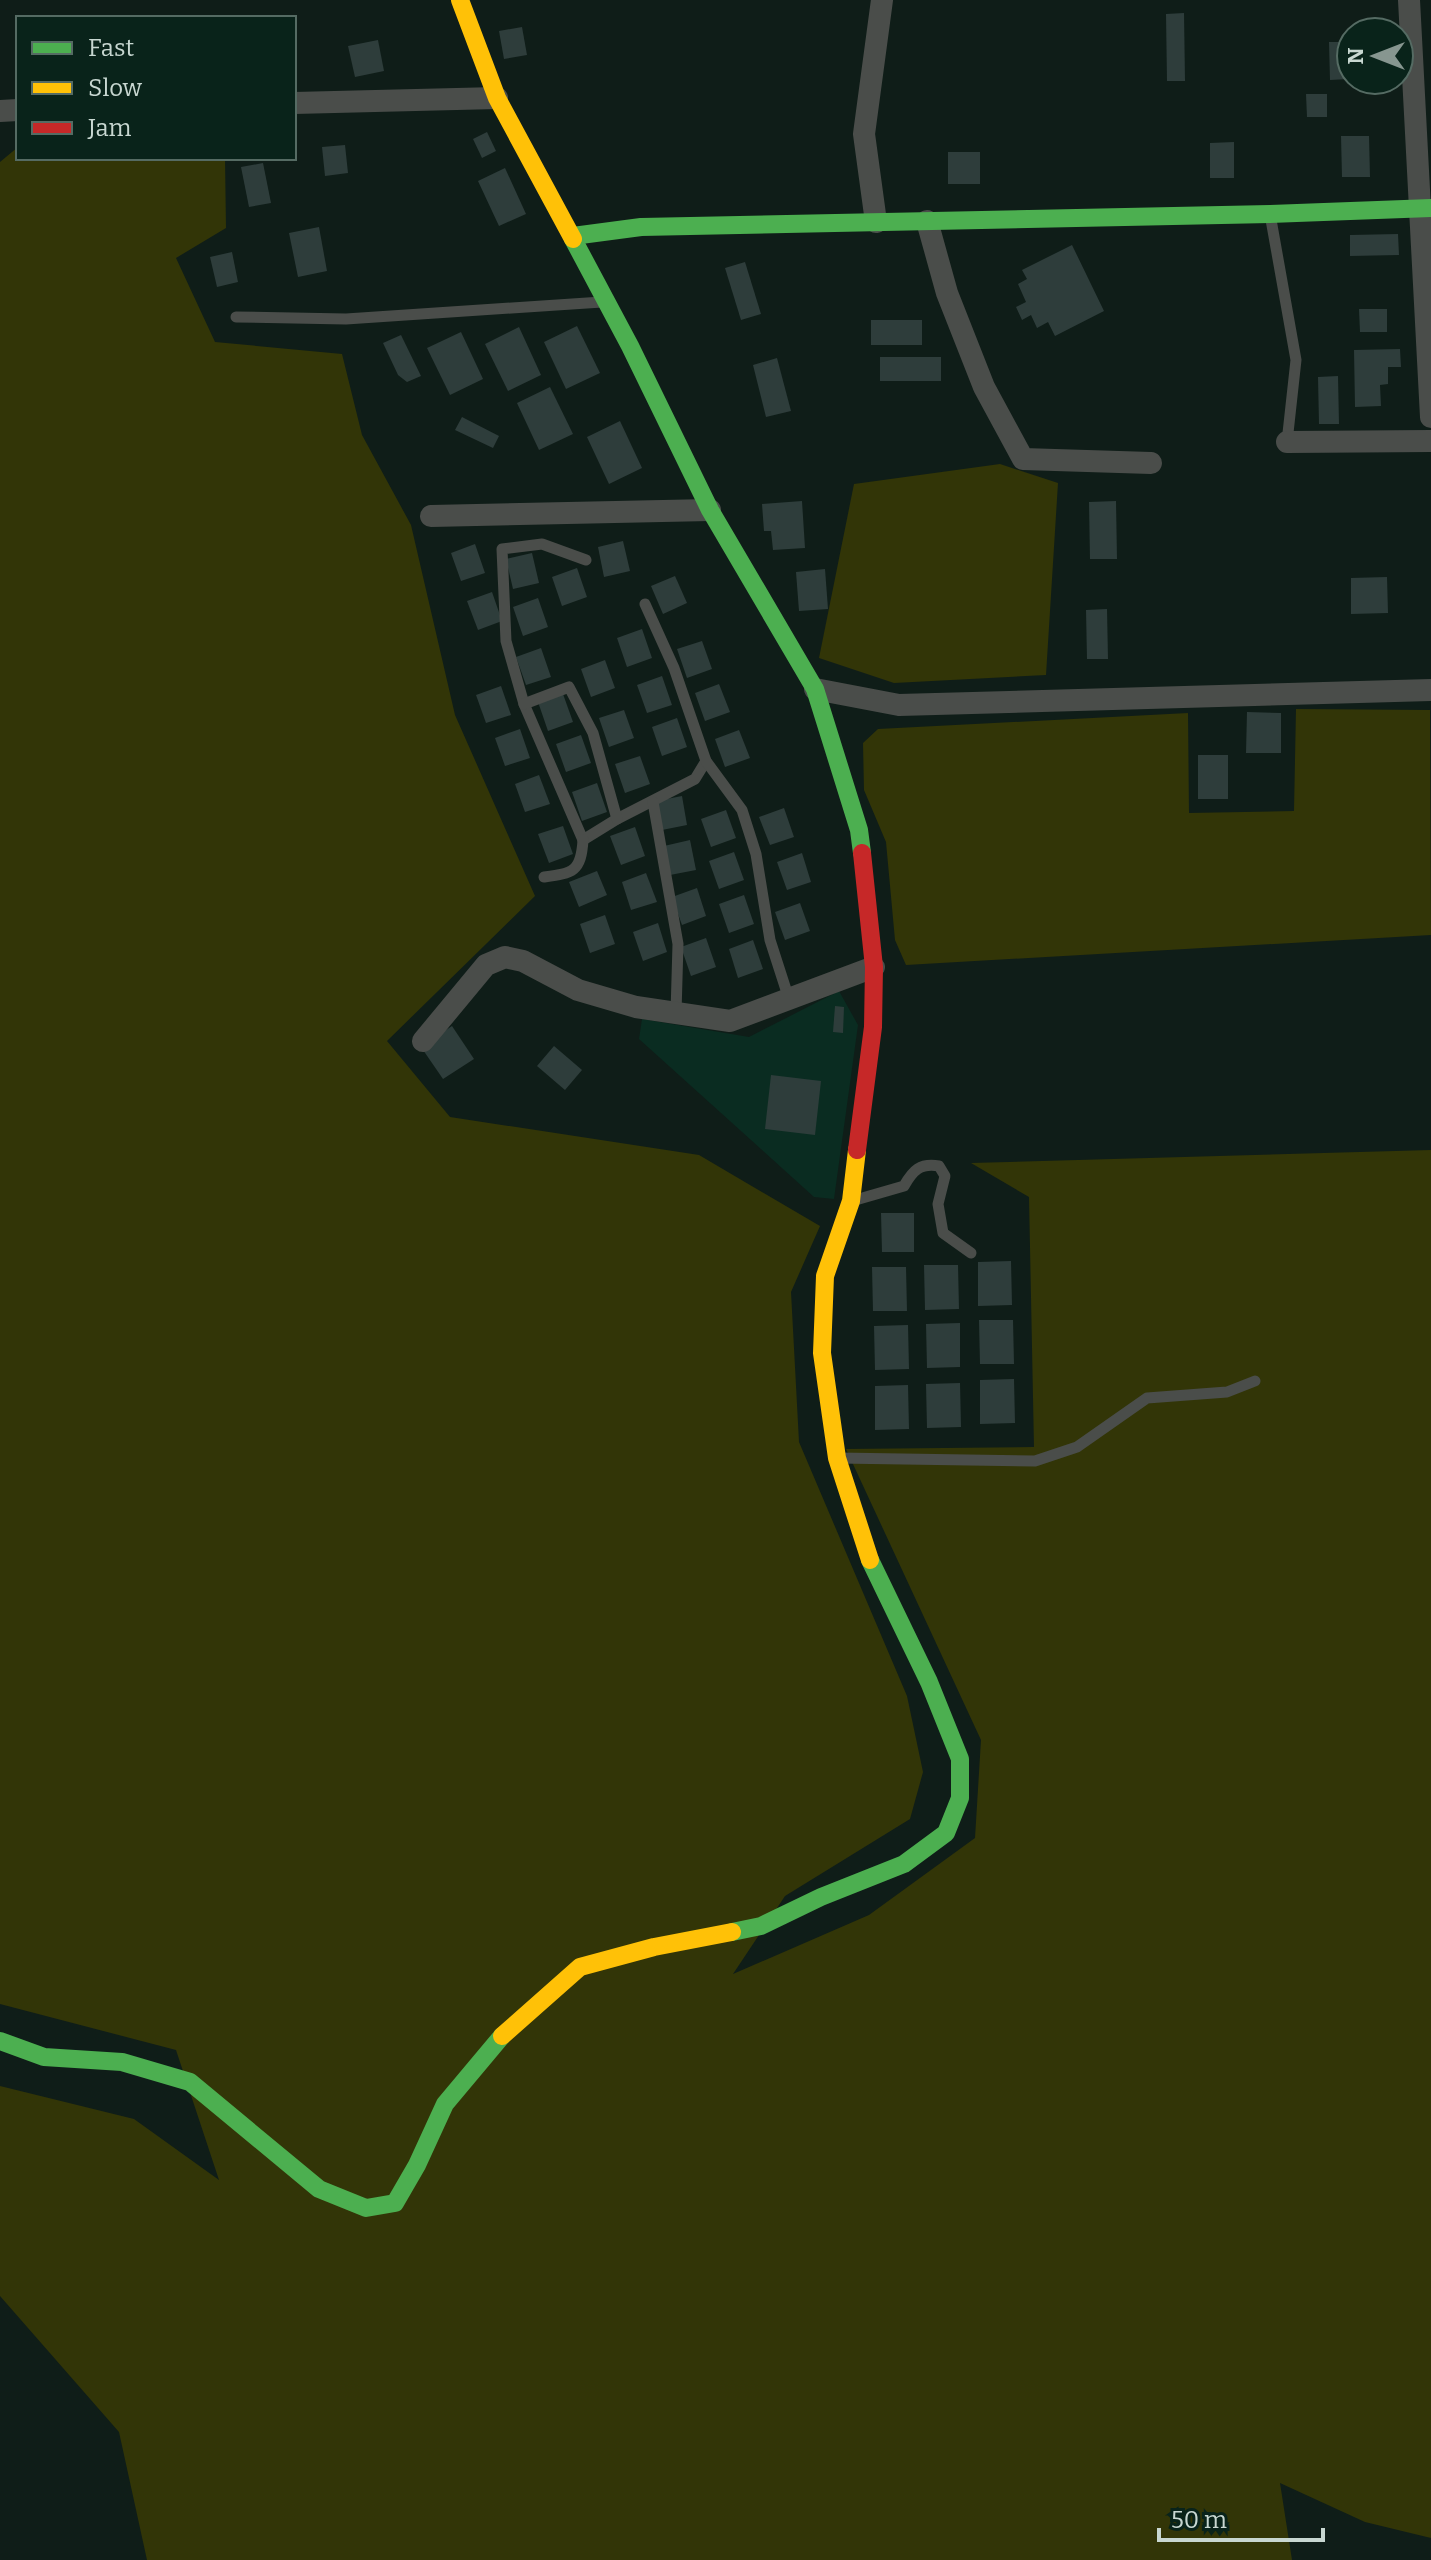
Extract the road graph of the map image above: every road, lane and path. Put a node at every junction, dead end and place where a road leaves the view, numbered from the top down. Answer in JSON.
{"nodes":[{"id":1,"x":460,"y":0,"type":"edge"},
{"id":2,"x":882,"y":0,"type":"edge"},
{"id":3,"x":1409,"y":0,"type":"edge"},
{"id":4,"x":497,"y":98,"type":"junction"},
{"id":5,"x":296,"y":103,"type":"edge"},
{"id":6,"x":1425,"y":208,"type":"edge"},
{"id":7,"x":1270,"y":214,"type":"junction"},
{"id":8,"x":927,"y":221,"type":"junction"},
{"id":9,"x":876,"y":222,"type":"junction"},
{"id":10,"x":573,"y":236,"type":"junction"},
{"id":11,"x":607,"y":302,"type":"junction"},
{"id":12,"x":236,"y":317,"type":"dead end"},
{"id":13,"x":1431,"y":417,"type":"edge"},
{"id":14,"x":1431,"y":441,"type":"edge"},
{"id":15,"x":1287,"y":442,"type":"joint"},
{"id":16,"x":1151,"y":463,"type":"dead end"},
{"id":17,"x":710,"y":510,"type":"junction"},
{"id":18,"x":431,"y":516,"type":"dead end"},
{"id":19,"x":586,"y":560,"type":"dead end"},
{"id":20,"x":645,"y":604,"type":"dead end"},
{"id":21,"x":815,"y":689,"type":"junction"},
{"id":22,"x":1431,"y":690,"type":"edge"},
{"id":23,"x":524,"y":704,"type":"junction"},
{"id":24,"x":706,"y":761,"type":"junction"},
{"id":25,"x":653,"y":802,"type":"junction"},
{"id":26,"x":617,"y":819,"type":"junction"},
{"id":27,"x":583,"y":840,"type":"junction"},
{"id":28,"x":544,"y":877,"type":"dead end"},
{"id":29,"x":874,"y":967,"type":"junction"},
{"id":30,"x":789,"y":999,"type":"junction"},
{"id":31,"x":676,"y":1013,"type":"junction"},
{"id":32,"x":423,"y":1041,"type":"dead end"},
{"id":33,"x":851,"y":1201,"type":"junction"},
{"id":34,"x":971,"y":1253,"type":"dead end"},
{"id":35,"x":1255,"y":1381,"type":"dead end"},
{"id":36,"x":837,"y":1458,"type":"junction"},
{"id":37,"x":0,"y":2041,"type":"edge"}],
"edges":[{"from":1,"to":4,"type":"street"},
{"from":2,"to":9,"type":"street"},
{"from":3,"to":6,"type":"street"},
{"from":4,"to":5,"type":"street"},
{"from":4,"to":10,"type":"street"},
{"from":6,"to":7,"type":"street"},
{"from":6,"to":13,"type":"street"},
{"from":7,"to":8,"type":"street"},
{"from":7,"to":15,"type":"lane"},
{"from":8,"to":9,"type":"street"},
{"from":8,"to":16,"type":"street"},
{"from":9,"to":10,"type":"street"},
{"from":10,"to":11,"type":"street"},
{"from":11,"to":12,"type":"lane"},
{"from":11,"to":17,"type":"street"},
{"from":14,"to":15,"type":"street"},
{"from":17,"to":18,"type":"street"},
{"from":17,"to":21,"type":"street"},
{"from":19,"to":23,"type":"lane"},
{"from":20,"to":24,"type":"lane"},
{"from":21,"to":22,"type":"street"},
{"from":21,"to":29,"type":"street"},
{"from":23,"to":26,"type":"lane"},
{"from":23,"to":27,"type":"lane"},
{"from":24,"to":25,"type":"lane"},
{"from":24,"to":30,"type":"lane"},
{"from":25,"to":26,"type":"lane"},
{"from":25,"to":31,"type":"lane"},
{"from":26,"to":27,"type":"lane"},
{"from":27,"to":28,"type":"lane"},
{"from":29,"to":30,"type":"street"},
{"from":29,"to":33,"type":"street"},
{"from":30,"to":31,"type":"street"},
{"from":31,"to":32,"type":"street"},
{"from":33,"to":34,"type":"lane"},
{"from":33,"to":36,"type":"street"},
{"from":35,"to":36,"type":"lane"},
{"from":36,"to":37,"type":"street"}]}
